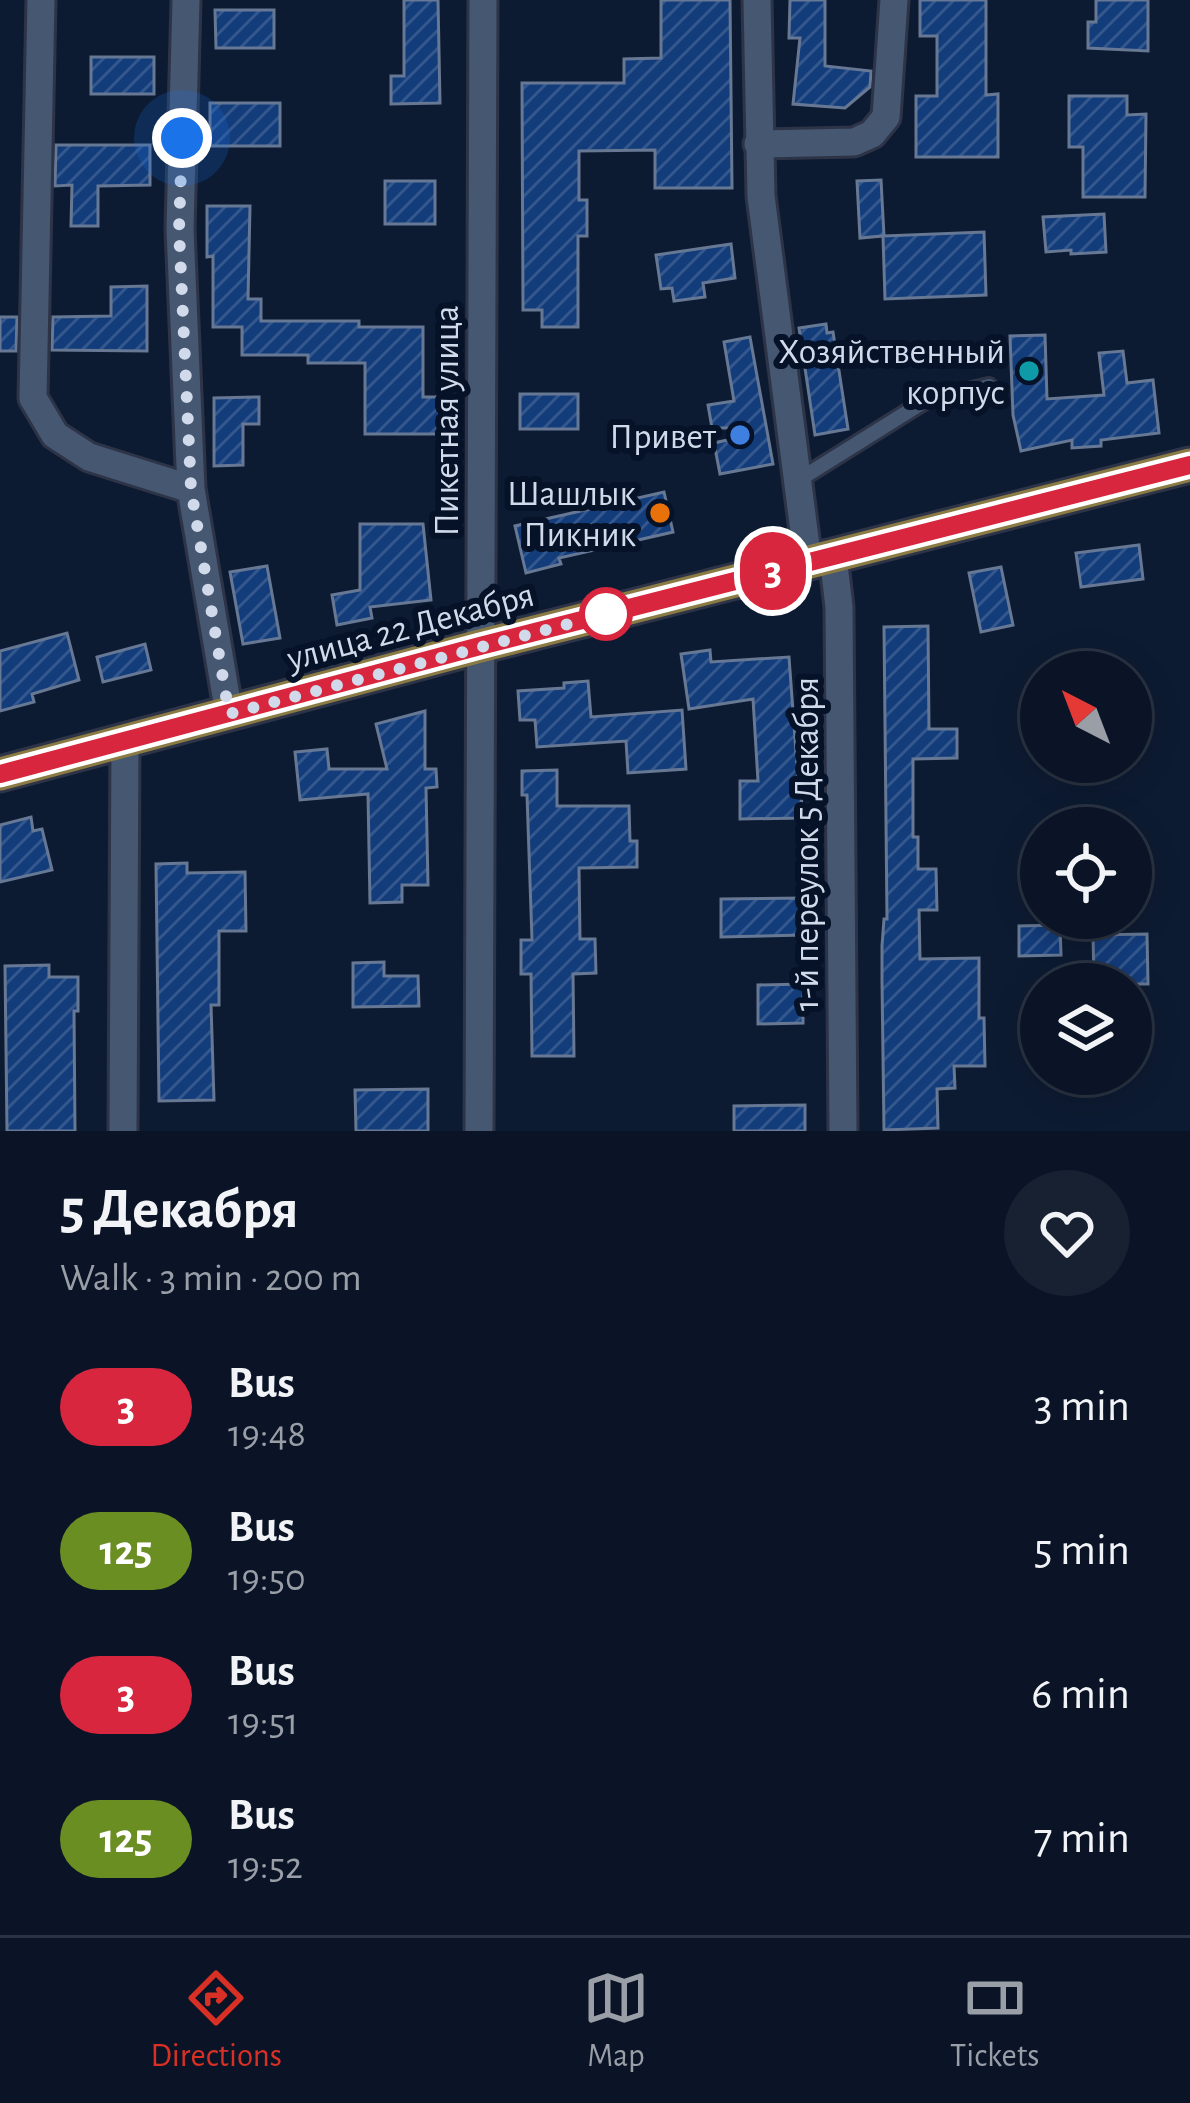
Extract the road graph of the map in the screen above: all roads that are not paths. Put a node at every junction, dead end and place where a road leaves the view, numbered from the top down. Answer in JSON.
{"nodes":[{"id":1,"x":41,"y":0,"type":"edge"},
{"id":2,"x":186,"y":0,"type":"edge"},
{"id":3,"x":483,"y":0,"type":"edge"},
{"id":4,"x":757,"y":0,"type":"edge"},
{"id":5,"x":894,"y":0,"type":"edge"},
{"id":6,"x":758,"y":144,"type":"junction"},
{"id":7,"x":989,"y":386,"type":"dead end"},
{"id":8,"x":1190,"y":465,"type":"edge"},
{"id":9,"x":797,"y":481,"type":"junction"},
{"id":10,"x":191,"y":489,"type":"junction"},
{"id":11,"x":820,"y":559,"type":"junction"},
{"id":12,"x":480,"y":646,"type":"junction"},
{"id":13,"x":229,"y":714,"type":"junction"},
{"id":14,"x":125,"y":741,"type":"junction"},
{"id":15,"x":0,"y":774,"type":"edge"},
{"id":16,"x":123,"y":1131,"type":"edge"},
{"id":17,"x":478,"y":1131,"type":"edge"},
{"id":18,"x":843,"y":1131,"type":"edge"}],
"edges":[{"from":1,"to":10,"type":"street"},
{"from":2,"to":10,"type":"street"},
{"from":3,"to":12,"type":"street","name":"Пикетная улица"},
{"from":4,"to":6,"type":"street","name":"1-й переулок 5 Декабря"},
{"from":5,"to":6,"type":"street"},
{"from":6,"to":9,"type":"street","name":"1-й переулок 5 Декабря"},
{"from":7,"to":9,"type":"lane"},
{"from":8,"to":11,"type":"main road","name":"улица 22 Декабря"},
{"from":9,"to":11,"type":"street","name":"1-й переулок 5 Декабря"},
{"from":10,"to":13,"type":"street"},
{"from":11,"to":12,"type":"main road","name":"улица 22 Декабря"},
{"from":11,"to":18,"type":"street","name":"1-й переулок 5 Декабря"},
{"from":12,"to":13,"type":"main road","name":"улица 22 Декабря"},
{"from":12,"to":17,"type":"street","name":"Пикетная улица"},
{"from":13,"to":14,"type":"main road","name":"улица 22 Декабря"},
{"from":14,"to":15,"type":"main road","name":"улица 22 Декабря"},
{"from":14,"to":16,"type":"street"}]}
